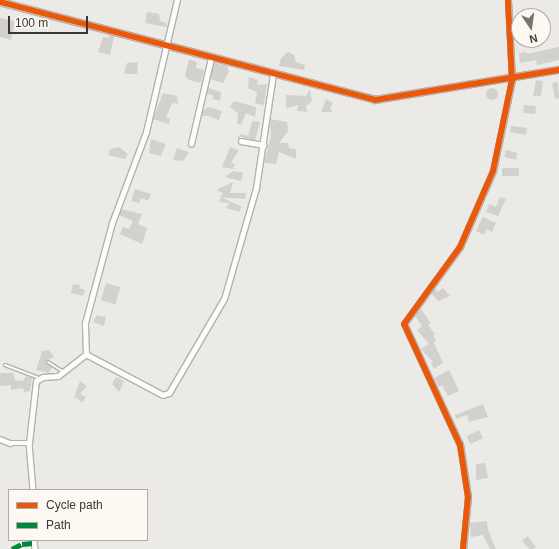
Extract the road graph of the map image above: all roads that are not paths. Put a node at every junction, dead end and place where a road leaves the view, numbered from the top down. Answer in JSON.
{"nodes":[{"id":1,"x":177,"y":0,"type":"edge"},
{"id":2,"x":508,"y":0,"type":"edge"},
{"id":3,"x":0,"y":2,"type":"edge"},
{"id":4,"x":165,"y":44,"type":"junction"},
{"id":5,"x":211,"y":58,"type":"junction"},
{"id":6,"x":559,"y":70,"type":"edge"},
{"id":7,"x":273,"y":74,"type":"junction"},
{"id":8,"x":512,"y":80,"type":"junction"},
{"id":9,"x":241,"y":141,"type":"dead end"},
{"id":10,"x":191,"y":144,"type":"dead end"},
{"id":11,"x":264,"y":145,"type":"junction"},
{"id":12,"x":86,"y":354,"type":"junction"},
{"id":13,"x":48,"y":362,"type":"dead end"},
{"id":14,"x":4,"y":365,"type":"dead end"},
{"id":15,"x":63,"y":372,"type":"junction"},
{"id":16,"x":40,"y":378,"type":"junction"},
{"id":17,"x":0,"y":440,"type":"edge"},
{"id":18,"x":29,"y":444,"type":"junction"},
{"id":19,"x":33,"y":489,"type":"edge"},
{"id":20,"x":463,"y":549,"type":"edge"}],
"edges":[{"from":1,"to":4,"type":"street"},
{"from":2,"to":8,"type":"street"},
{"from":3,"to":4,"type":"street"},
{"from":4,"to":5,"type":"street"},
{"from":4,"to":12,"type":"street"},
{"from":5,"to":7,"type":"street"},
{"from":5,"to":10,"type":"street"},
{"from":6,"to":8,"type":"street"},
{"from":7,"to":8,"type":"street"},
{"from":7,"to":11,"type":"street"},
{"from":8,"to":20,"type":"street"},
{"from":9,"to":11,"type":"street"},
{"from":11,"to":12,"type":"street"},
{"from":12,"to":15,"type":"street"},
{"from":13,"to":15,"type":"lane"},
{"from":14,"to":16,"type":"lane"},
{"from":15,"to":16,"type":"street"},
{"from":16,"to":18,"type":"street"},
{"from":17,"to":18,"type":"street"},
{"from":18,"to":19,"type":"street"}]}
